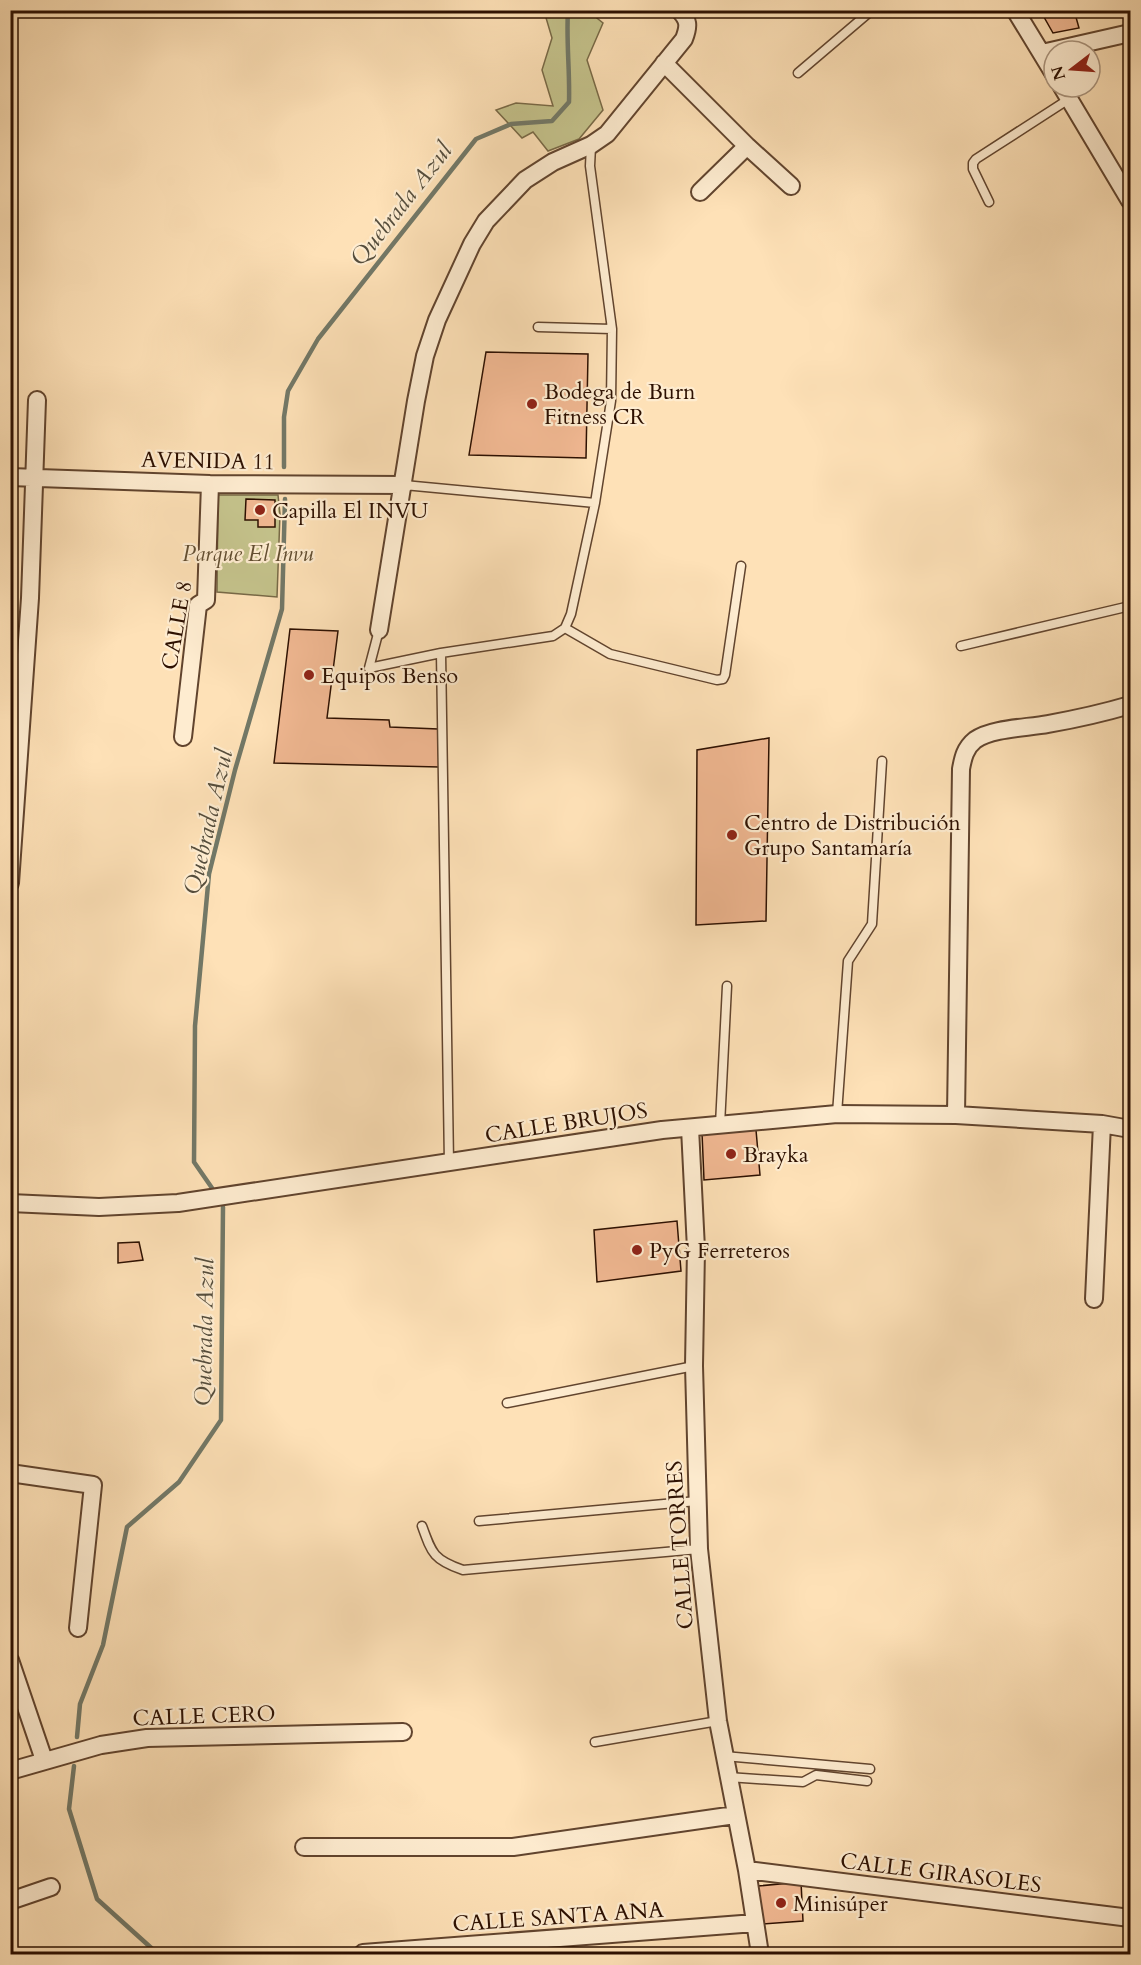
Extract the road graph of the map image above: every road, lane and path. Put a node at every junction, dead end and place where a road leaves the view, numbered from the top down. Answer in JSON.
{"nodes":[{"id":1,"x":679,"y":10,"type":"edge"},
{"id":2,"x":872,"y":10,"type":"edge"},
{"id":3,"x":1015,"y":10,"type":"edge"},
{"id":4,"x":1131,"y":33,"type":"edge"},
{"id":5,"x":1102,"y":40,"type":"edge"},
{"id":6,"x":1042,"y":53,"type":"edge"},
{"id":7,"x":664,"y":63,"type":"junction"},
{"id":8,"x":798,"y":73,"type":"dead end"},
{"id":9,"x":1057,"y":99,"type":"edge"},
{"id":10,"x":1069,"y":99,"type":"edge"},
{"id":11,"x":591,"y":145,"type":"junction"},
{"id":12,"x":747,"y":146,"type":"junction"},
{"id":13,"x":791,"y":186,"type":"dead end"},
{"id":14,"x":700,"y":192,"type":"dead end"},
{"id":15,"x":1131,"y":201,"type":"edge"},
{"id":16,"x":989,"y":202,"type":"dead end"},
{"id":17,"x":538,"y":327,"type":"dead end"},
{"id":18,"x":612,"y":328,"type":"junction"},
{"id":19,"x":37,"y":400,"type":"dead end"},
{"id":20,"x":10,"y":477,"type":"edge"},
{"id":21,"x":35,"y":478,"type":"junction"},
{"id":22,"x":210,"y":484,"type":"junction"},
{"id":23,"x":404,"y":485,"type":"junction"},
{"id":24,"x":595,"y":503,"type":"junction"},
{"id":25,"x":741,"y":566,"type":"dead end"},
{"id":26,"x":1131,"y":606,"type":"edge"},
{"id":27,"x":565,"y":628,"type":"junction"},
{"id":28,"x":379,"y":630,"type":"joint"},
{"id":29,"x":961,"y":645,"type":"dead end"},
{"id":30,"x":441,"y":653,"type":"junction"},
{"id":31,"x":1131,"y":705,"type":"edge"},
{"id":32,"x":183,"y":737,"type":"dead end"},
{"id":33,"x":882,"y":761,"type":"dead end"},
{"id":34,"x":12,"y":826,"type":"edge"},
{"id":35,"x":10,"y":883,"type":"edge"},
{"id":36,"x":727,"y":986,"type":"dead end"},
{"id":37,"x":837,"y":1114,"type":"junction"},
{"id":38,"x":956,"y":1115,"type":"junction"},
{"id":39,"x":1102,"y":1124,"type":"junction"},
{"id":40,"x":720,"y":1125,"type":"junction"},
{"id":41,"x":690,"y":1128,"type":"junction"},
{"id":42,"x":1131,"y":1129,"type":"edge"},
{"id":43,"x":449,"y":1163,"type":"junction"},
{"id":44,"x":10,"y":1203,"type":"edge"},
{"id":45,"x":1095,"y":1299,"type":"dead end"},
{"id":46,"x":694,"y":1366,"type":"junction"},
{"id":47,"x":507,"y":1403,"type":"dead end"},
{"id":48,"x":10,"y":1473,"type":"edge"},
{"id":49,"x":697,"y":1501,"type":"junction"},
{"id":50,"x":479,"y":1521,"type":"dead end"},
{"id":51,"x":422,"y":1526,"type":"dead end"},
{"id":52,"x":699,"y":1550,"type":"junction"},
{"id":53,"x":78,"y":1628,"type":"dead end"},
{"id":54,"x":10,"y":1660,"type":"edge"},
{"id":55,"x":718,"y":1721,"type":"junction"},
{"id":56,"x":403,"y":1732,"type":"dead end"},
{"id":57,"x":595,"y":1742,"type":"dead end"},
{"id":58,"x":724,"y":1756,"type":"junction"},
{"id":59,"x":44,"y":1760,"type":"junction"},
{"id":60,"x":870,"y":1769,"type":"dead end"},
{"id":61,"x":10,"y":1772,"type":"edge"},
{"id":62,"x":728,"y":1777,"type":"junction"},
{"id":63,"x":867,"y":1780,"type":"dead end"},
{"id":64,"x":735,"y":1815,"type":"junction"},
{"id":65,"x":304,"y":1846,"type":"dead end"},
{"id":66,"x":747,"y":1870,"type":"junction"},
{"id":67,"x":51,"y":1887,"type":"dead end"},
{"id":68,"x":10,"y":1901,"type":"edge"},
{"id":69,"x":1131,"y":1918,"type":"edge"},
{"id":70,"x":755,"y":1923,"type":"junction"},
{"id":71,"x":363,"y":1953,"type":"dead end"},
{"id":72,"x":760,"y":1954,"type":"edge"}],
"edges":[{"from":1,"to":7,"type":"street"},
{"from":2,"to":8,"type":"lane"},
{"from":3,"to":6,"type":"street"},
{"from":4,"to":5,"type":"street"},
{"from":7,"to":11,"type":"street"},
{"from":7,"to":12,"type":"street"},
{"from":9,"to":16,"type":"lane"},
{"from":10,"to":15,"type":"street"},
{"from":11,"to":18,"type":"lane"},
{"from":11,"to":23,"type":"street"},
{"from":12,"to":13,"type":"street"},
{"from":12,"to":14,"type":"street"},
{"from":17,"to":18,"type":"lane"},
{"from":18,"to":24,"type":"lane"},
{"from":19,"to":21,"type":"street"},
{"from":20,"to":21,"type":"street","name":"AVENIDA 11"},
{"from":21,"to":22,"type":"street","name":"AVENIDA 11"},
{"from":21,"to":34,"type":"street"},
{"from":22,"to":23,"type":"street","name":"AVENIDA 11"},
{"from":22,"to":32,"type":"street","name":"CALLE 8"},
{"from":23,"to":24,"type":"lane"},
{"from":23,"to":28,"type":"street"},
{"from":24,"to":27,"type":"lane"},
{"from":25,"to":27,"type":"lane"},
{"from":26,"to":29,"type":"lane"},
{"from":27,"to":30,"type":"lane"},
{"from":28,"to":30,"type":"lane"},
{"from":30,"to":43,"type":"lane"},
{"from":31,"to":38,"type":"street"},
{"from":33,"to":37,"type":"lane"},
{"from":34,"to":35,"type":"street"},
{"from":36,"to":40,"type":"lane"},
{"from":37,"to":38,"type":"street","name":"CALLE BRUJOS"},
{"from":37,"to":40,"type":"street","name":"CALLE BRUJOS"},
{"from":38,"to":39,"type":"street","name":"CALLE BRUJOS"},
{"from":39,"to":42,"type":"street","name":"CALLE BRUJOS"},
{"from":39,"to":45,"type":"street"},
{"from":40,"to":41,"type":"street","name":"CALLE BRUJOS"},
{"from":41,"to":43,"type":"street","name":"CALLE BRUJOS"},
{"from":41,"to":46,"type":"street","name":"CALLE TORRES"},
{"from":43,"to":44,"type":"street","name":"CALLE BRUJOS"},
{"from":46,"to":47,"type":"lane"},
{"from":46,"to":49,"type":"street","name":"CALLE TORRES"},
{"from":48,"to":53,"type":"street"},
{"from":49,"to":50,"type":"lane"},
{"from":49,"to":52,"type":"street","name":"CALLE TORRES"},
{"from":51,"to":52,"type":"lane"},
{"from":52,"to":55,"type":"street","name":"CALLE TORRES"},
{"from":54,"to":59,"type":"street"},
{"from":55,"to":57,"type":"lane"},
{"from":55,"to":58,"type":"street","name":"CALLE TORRES"},
{"from":56,"to":59,"type":"street","name":"CALLE CERO"},
{"from":58,"to":60,"type":"lane"},
{"from":58,"to":62,"type":"street","name":"CALLE TORRES"},
{"from":59,"to":61,"type":"street","name":"CALLE CERO"},
{"from":62,"to":63,"type":"lane"},
{"from":62,"to":64,"type":"street","name":"CALLE TORRES"},
{"from":64,"to":65,"type":"street"},
{"from":64,"to":66,"type":"street","name":"CALLE TORRES"},
{"from":66,"to":69,"type":"street","name":"CALLE GIRASOLES"},
{"from":66,"to":70,"type":"street","name":"CALLE TORRES"},
{"from":67,"to":68,"type":"street"},
{"from":70,"to":71,"type":"street","name":"CALLE SANTA ANA"},
{"from":70,"to":72,"type":"street","name":"CALLE TORRES"}]}
